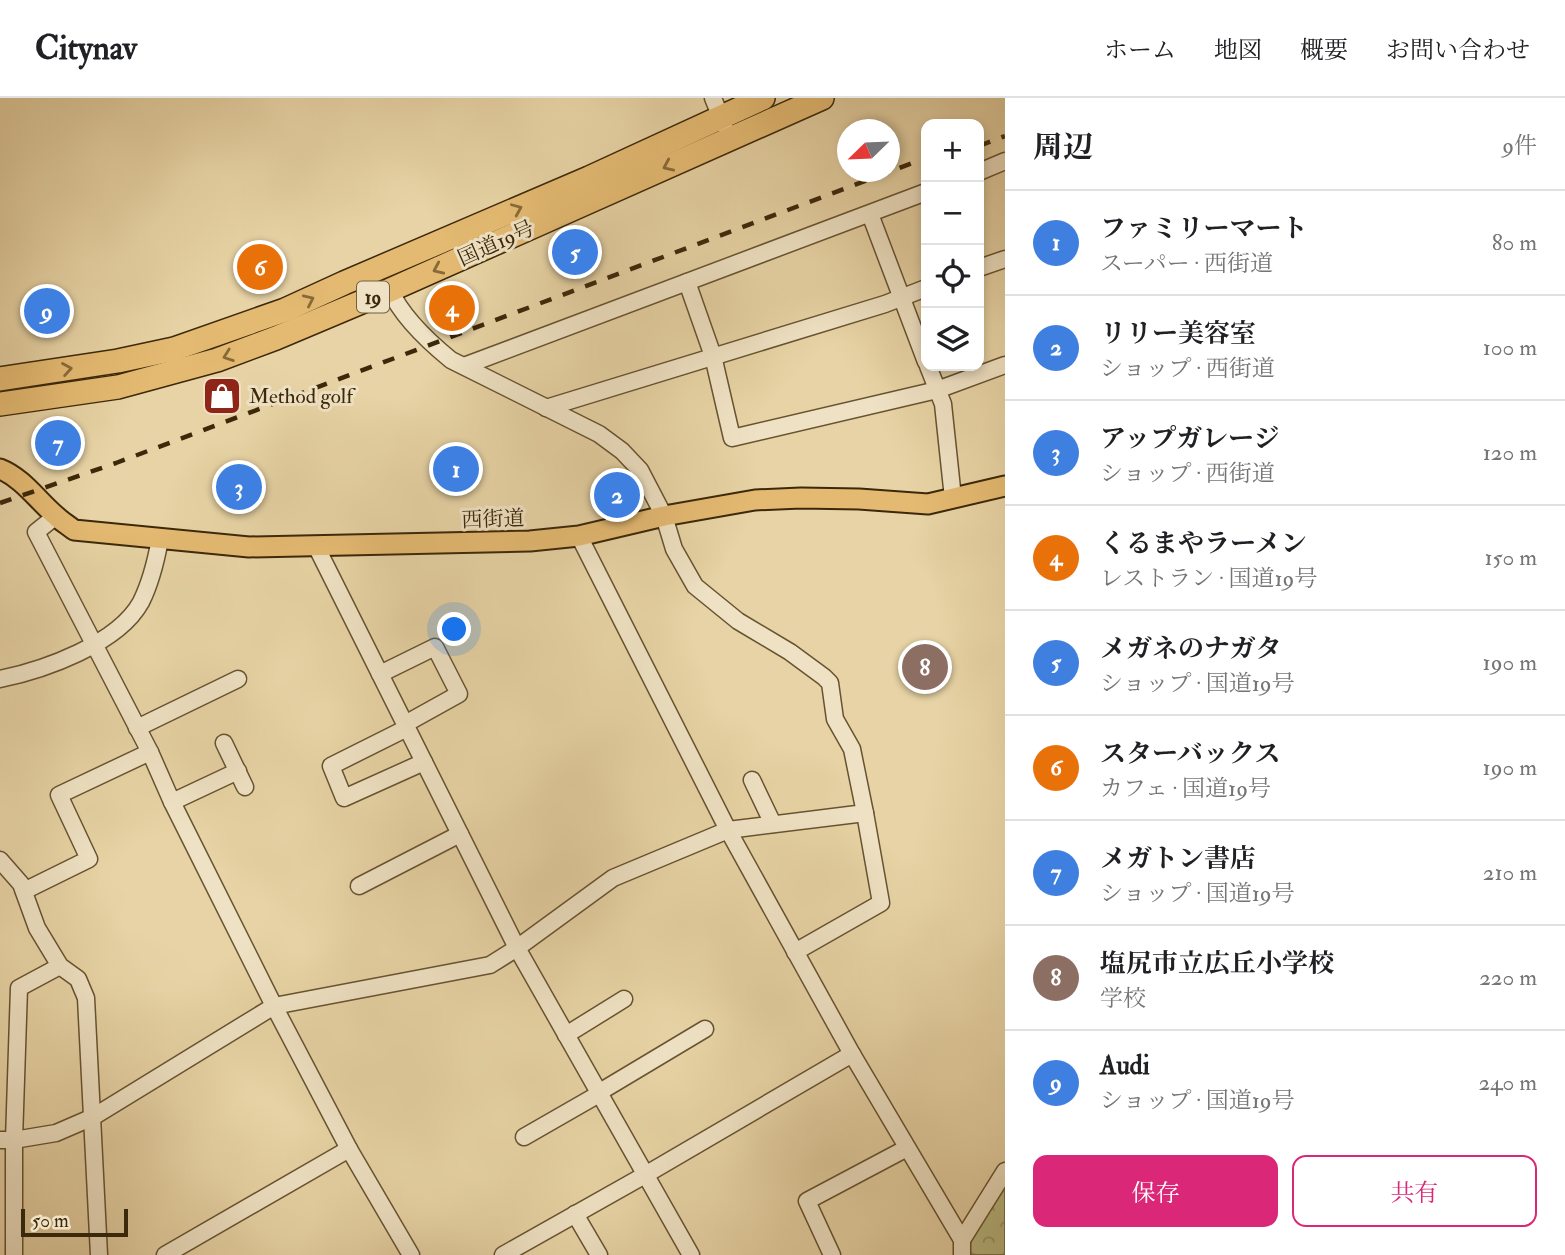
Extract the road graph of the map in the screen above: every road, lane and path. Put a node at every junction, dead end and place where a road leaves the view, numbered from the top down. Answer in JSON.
{"nodes":[{"id":1,"x":763,"y":98,"type":"edge"},
{"id":2,"x":822,"y":98,"type":"edge"},
{"id":3,"x":717,"y":107,"type":"edge"},
{"id":4,"x":730,"y":138,"type":"junction"},
{"id":5,"x":1005,"y":161,"type":"edge"},
{"id":6,"x":984,"y":170,"type":"edge"},
{"id":7,"x":921,"y":194,"type":"edge"},
{"id":8,"x":870,"y":214,"type":"junction"},
{"id":9,"x":1005,"y":259,"type":"edge"},
{"id":10,"x":984,"y":266,"type":"edge"},
{"id":11,"x":687,"y":282,"type":"junction"},
{"id":12,"x":390,"y":290,"type":"junction"},
{"id":13,"x":921,"y":290,"type":"edge"},
{"id":14,"x":901,"y":297,"type":"junction"},
{"id":15,"x":921,"y":349,"type":"edge"},
{"id":16,"x":713,"y":356,"type":"junction"},
{"id":17,"x":1005,"y":365,"type":"edge"},
{"id":18,"x":464,"y":366,"type":"junction"},
{"id":19,"x":930,"y":371,"type":"edge"},
{"id":20,"x":0,"y":379,"type":"edge"},
{"id":21,"x":937,"y":390,"type":"junction"},
{"id":22,"x":0,"y":404,"type":"edge"},
{"id":23,"x":547,"y":408,"type":"junction"},
{"id":24,"x":0,"y":469,"type":"edge"},
{"id":25,"x":1005,"y":486,"type":"edge"},
{"id":26,"x":953,"y":498,"type":"junction"},
{"id":27,"x":56,"y":516,"type":"junction"},
{"id":28,"x":664,"y":516,"type":"junction"},
{"id":29,"x":579,"y":536,"type":"junction"},
{"id":30,"x":160,"y":539,"type":"junction"},
{"id":31,"x":316,"y":546,"type":"junction"},
{"id":32,"x":94,"y":645,"type":"junction"},
{"id":33,"x":380,"y":674,"type":"junction"},
{"id":34,"x":0,"y":679,"type":"edge"},
{"id":35,"x":238,"y":680,"type":"dead end"},
{"id":36,"x":406,"y":726,"type":"junction"},
{"id":37,"x":137,"y":728,"type":"junction"},
{"id":38,"x":224,"y":743,"type":"dead end"},
{"id":39,"x":150,"y":752,"type":"junction"},
{"id":40,"x":424,"y":762,"type":"junction"},
{"id":41,"x":238,"y":771,"type":"junction"},
{"id":42,"x":752,"y":780,"type":"dead end"},
{"id":43,"x":245,"y":787,"type":"dead end"},
{"id":44,"x":172,"y":802,"type":"junction"},
{"id":45,"x":865,"y":813,"type":"junction"},
{"id":46,"x":773,"y":824,"type":"junction"},
{"id":47,"x":728,"y":830,"type":"junction"},
{"id":48,"x":460,"y":834,"type":"junction"},
{"id":49,"x":0,"y":860,"type":"edge"},
{"id":50,"x":359,"y":886,"type":"dead end"},
{"id":51,"x":24,"y":891,"type":"junction"},
{"id":52,"x":517,"y":948,"type":"junction"},
{"id":53,"x":795,"y":952,"type":"junction"},
{"id":54,"x":60,"y":966,"type":"junction"},
{"id":55,"x":624,"y":999,"type":"dead end"},
{"id":56,"x":274,"y":1006,"type":"junction"},
{"id":57,"x":705,"y":1029,"type":"dead end"},
{"id":58,"x":566,"y":1035,"type":"junction"},
{"id":59,"x":852,"y":1054,"type":"junction"},
{"id":60,"x":599,"y":1094,"type":"junction"},
{"id":61,"x":93,"y":1117,"type":"junction"},
{"id":62,"x":524,"y":1138,"type":"dead end"},
{"id":63,"x":7,"y":1140,"type":"edge"},
{"id":64,"x":907,"y":1148,"type":"junction"},
{"id":65,"x":349,"y":1149,"type":"junction"},
{"id":66,"x":1005,"y":1171,"type":"edge"},
{"id":67,"x":645,"y":1175,"type":"junction"},
{"id":68,"x":575,"y":1214,"type":"junction"},
{"id":69,"x":962,"y":1248,"type":"edge"},
{"id":70,"x":14,"y":1255,"type":"edge"},
{"id":71,"x":99,"y":1255,"type":"edge"},
{"id":72,"x":165,"y":1255,"type":"edge"},
{"id":73,"x":411,"y":1255,"type":"edge"},
{"id":74,"x":503,"y":1255,"type":"edge"},
{"id":75,"x":599,"y":1255,"type":"edge"},
{"id":76,"x":691,"y":1255,"type":"edge"},
{"id":77,"x":832,"y":1255,"type":"edge"}],
"edges":[{"from":1,"to":3,"type":"highway","name":"国道19号","number":"19"},
{"from":2,"to":4,"type":"highway","name":"国道19号","number":"19"},
{"from":3,"to":4,"type":"street"},
{"from":20,"to":3,"type":"highway","name":"国道19号","number":"19","one_way":true},
{"from":4,"to":12,"type":"highway","name":"国道19号","number":"19","one_way":true},
{"from":5,"to":6,"type":"street"},
{"from":7,"to":8,"type":"street"},
{"from":8,"to":11,"type":"street"},
{"from":8,"to":14,"type":"street"},
{"from":9,"to":10,"type":"street"},
{"from":11,"to":16,"type":"street"},
{"from":11,"to":18,"type":"street"},
{"from":12,"to":18,"type":"street"},
{"from":12,"to":22,"type":"highway","name":"国道19号","number":"19","one_way":true},
{"from":13,"to":14,"type":"street"},
{"from":14,"to":15,"type":"street"},
{"from":14,"to":16,"type":"street"},
{"from":16,"to":21,"type":"street"},
{"from":16,"to":23,"type":"street"},
{"from":17,"to":21,"type":"street"},
{"from":18,"to":23,"type":"street"},
{"from":19,"to":21,"type":"street"},
{"from":21,"to":26,"type":"street"},
{"from":23,"to":28,"type":"street"},
{"from":24,"to":27,"type":"main road","name":"西街道"},
{"from":25,"to":26,"type":"main road","name":"西街道"},
{"from":26,"to":28,"type":"main road","name":"西街道"},
{"from":27,"to":30,"type":"main road","name":"西街道"},
{"from":27,"to":32,"type":"street"},
{"from":28,"to":29,"type":"main road","name":"西街道"},
{"from":28,"to":45,"type":"street"},
{"from":29,"to":31,"type":"main road","name":"西街道"},
{"from":29,"to":47,"type":"street"},
{"from":30,"to":31,"type":"main road","name":"西街道"},
{"from":30,"to":32,"type":"street"},
{"from":31,"to":33,"type":"street"},
{"from":32,"to":34,"type":"street"},
{"from":32,"to":37,"type":"street"},
{"from":33,"to":36,"type":"street"},
{"from":33,"to":36,"type":"street"},
{"from":35,"to":37,"type":"street"},
{"from":36,"to":40,"type":"street"},
{"from":36,"to":40,"type":"street"},
{"from":37,"to":39,"type":"street"},
{"from":38,"to":41,"type":"street"},
{"from":39,"to":44,"type":"street"},
{"from":39,"to":51,"type":"street"},
{"from":40,"to":48,"type":"street"},
{"from":41,"to":43,"type":"street"},
{"from":41,"to":44,"type":"street"},
{"from":42,"to":46,"type":"street"},
{"from":44,"to":56,"type":"street"},
{"from":45,"to":46,"type":"street"},
{"from":45,"to":53,"type":"street"},
{"from":46,"to":47,"type":"street"},
{"from":47,"to":52,"type":"street"},
{"from":47,"to":53,"type":"street"},
{"from":48,"to":50,"type":"street"},
{"from":48,"to":52,"type":"street"},
{"from":49,"to":51,"type":"street"},
{"from":51,"to":54,"type":"street"},
{"from":52,"to":56,"type":"street"},
{"from":52,"to":58,"type":"street"},
{"from":53,"to":59,"type":"street"},
{"from":54,"to":61,"type":"street"},
{"from":54,"to":63,"type":"street"},
{"from":55,"to":58,"type":"street"},
{"from":56,"to":61,"type":"street"},
{"from":56,"to":65,"type":"street"},
{"from":57,"to":60,"type":"street"},
{"from":58,"to":60,"type":"street"},
{"from":59,"to":64,"type":"street"},
{"from":59,"to":67,"type":"street"},
{"from":60,"to":62,"type":"street"},
{"from":60,"to":67,"type":"street"},
{"from":61,"to":63,"type":"street"},
{"from":61,"to":71,"type":"street"},
{"from":63,"to":70,"type":"street"},
{"from":64,"to":69,"type":"street"},
{"from":64,"to":77,"type":"street"},
{"from":65,"to":72,"type":"street"},
{"from":65,"to":73,"type":"street"},
{"from":66,"to":69,"type":"street"},
{"from":67,"to":68,"type":"street"},
{"from":67,"to":76,"type":"street"},
{"from":68,"to":74,"type":"street"},
{"from":68,"to":75,"type":"street"}]}
